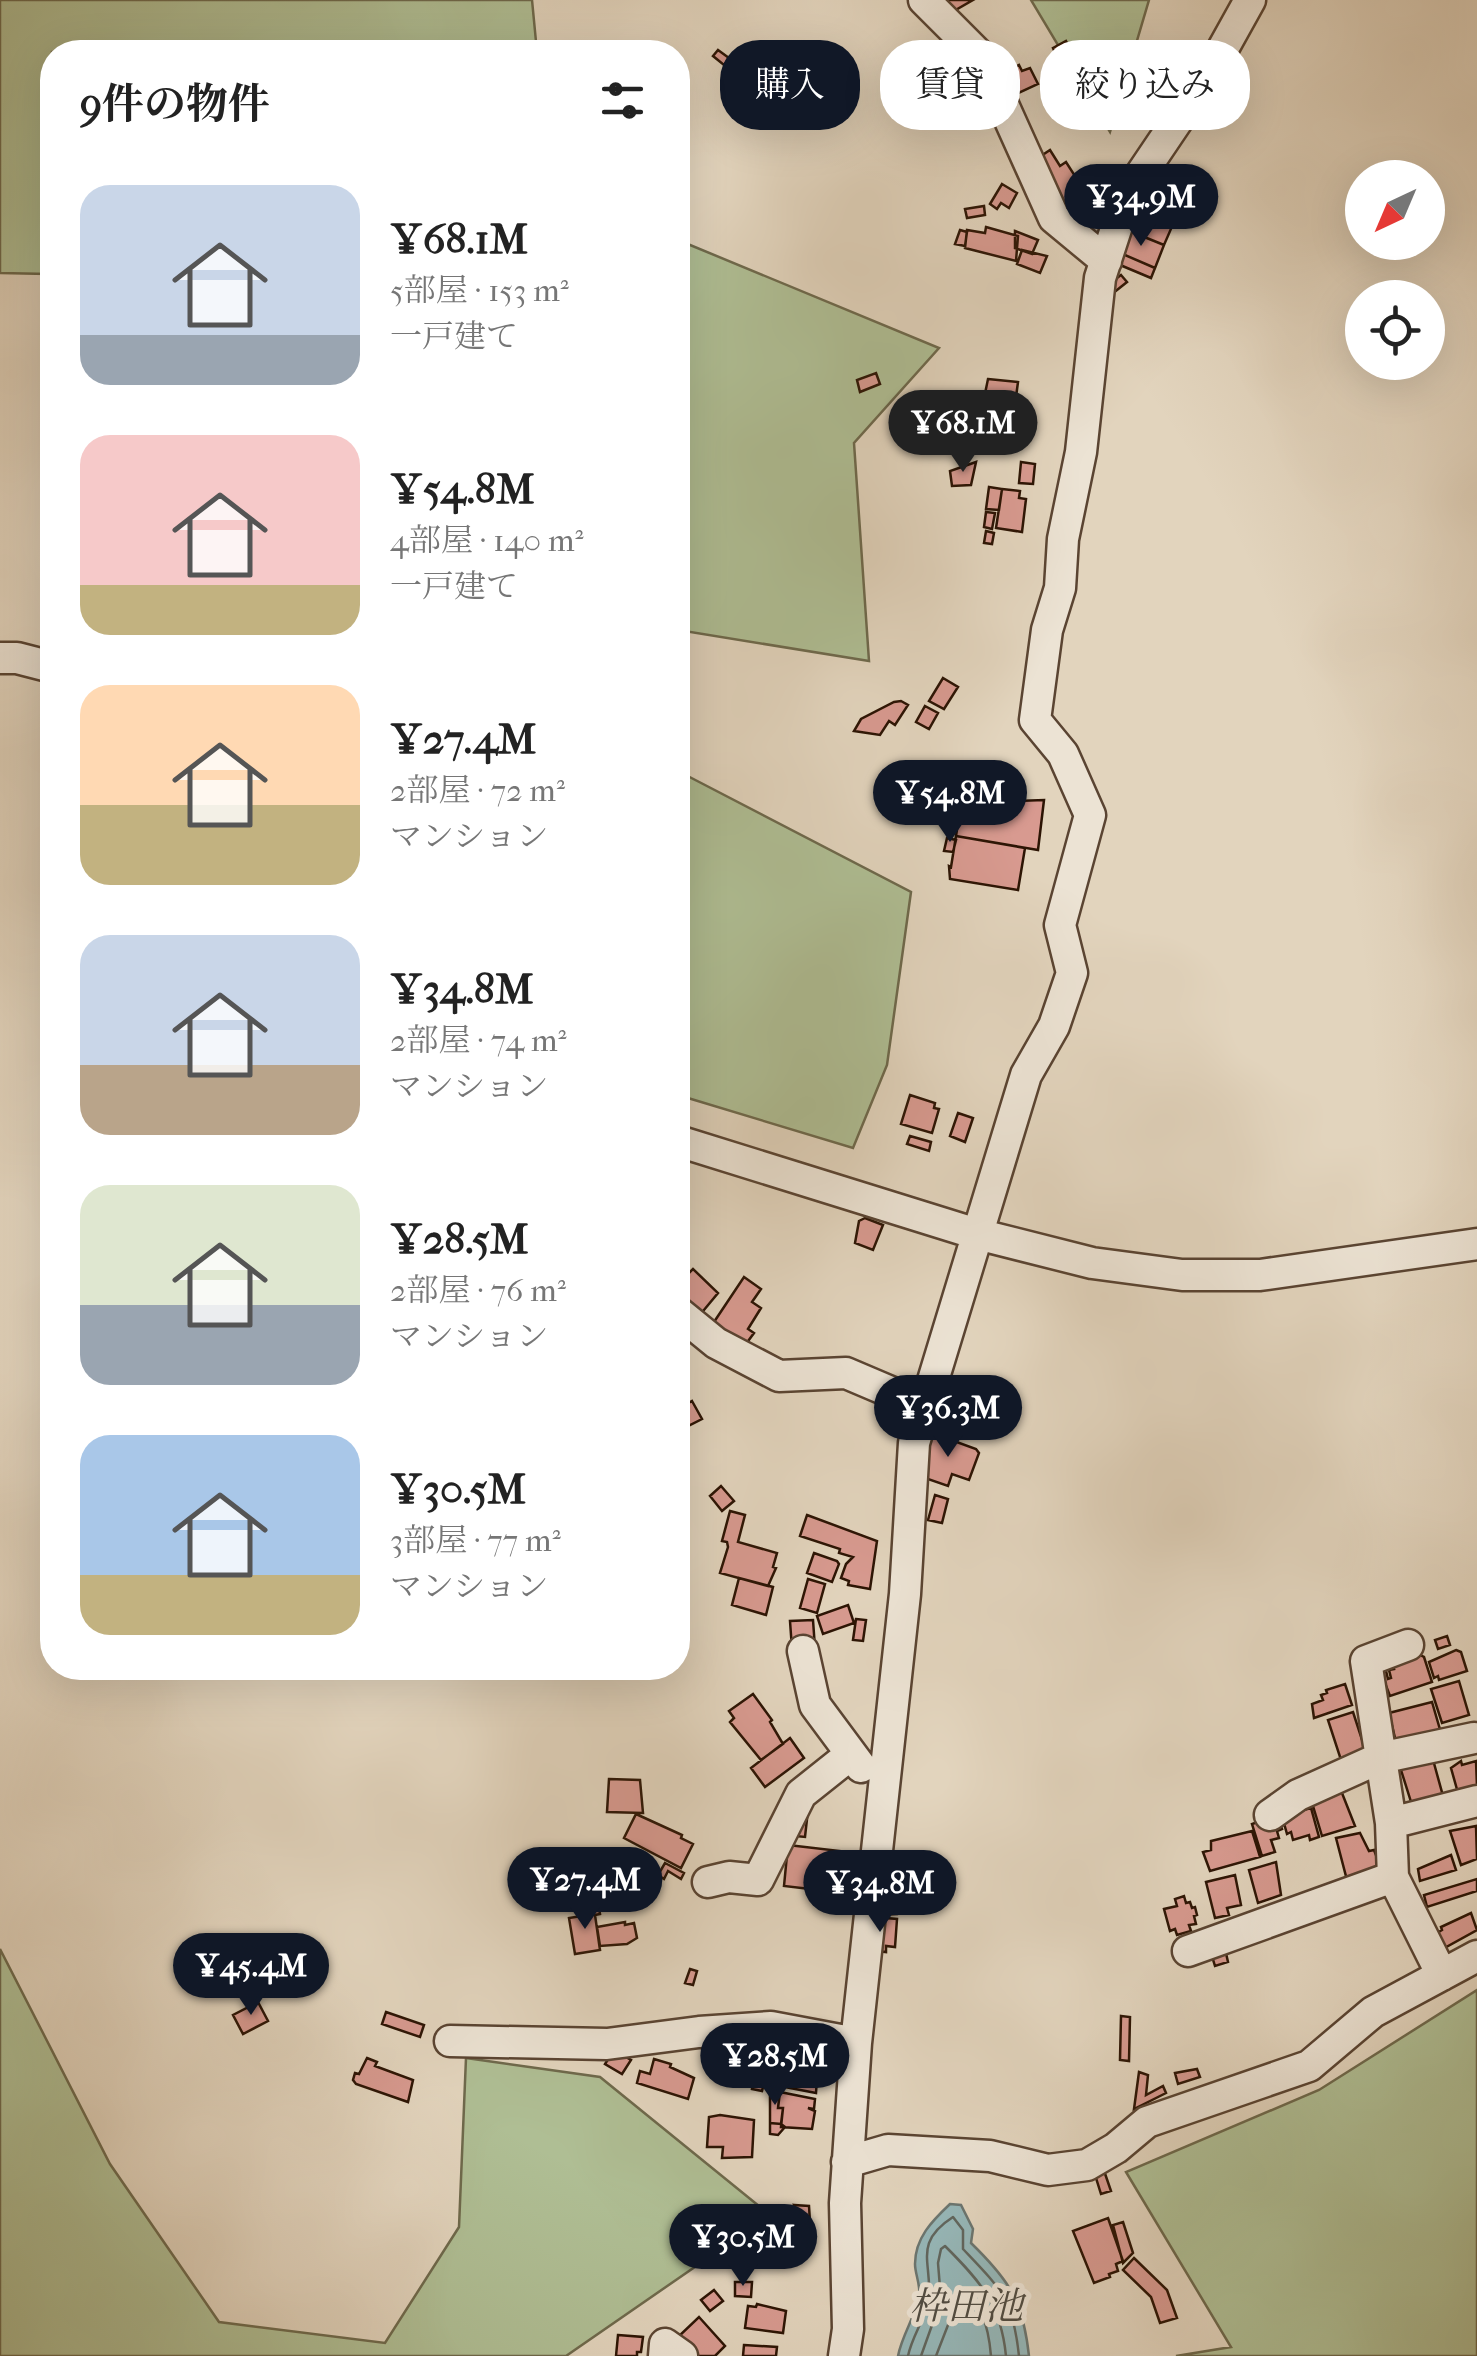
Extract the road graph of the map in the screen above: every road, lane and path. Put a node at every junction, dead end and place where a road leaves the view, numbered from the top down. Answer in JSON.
{"nodes":[{"id":1,"x":924,"y":0,"type":"edge"},
{"id":2,"x":1250,"y":0,"type":"edge"},
{"id":3,"x":1106,"y":261,"type":"junction"},
{"id":4,"x":0,"y":658,"type":"edge"},
{"id":5,"x":40,"y":664,"type":"edge"},
{"id":6,"x":690,"y":1145,"type":"edge"},
{"id":7,"x":977,"y":1234,"type":"junction"},
{"id":8,"x":1477,"y":1244,"type":"edge"},
{"id":9,"x":690,"y":1321,"type":"edge"},
{"id":10,"x":926,"y":1408,"type":"junction"},
{"id":11,"x":1408,"y":1645,"type":"dead end"},
{"id":12,"x":803,"y":1651,"type":"dead end"},
{"id":13,"x":1474,"y":1738,"type":"dead end"},
{"id":14,"x":850,"y":1755,"type":"junction"},
{"id":15,"x":1380,"y":1758,"type":"junction"},
{"id":16,"x":882,"y":1792,"type":"junction"},
{"id":17,"x":1477,"y":1801,"type":"edge"},
{"id":18,"x":1270,"y":1815,"type":"dead end"},
{"id":19,"x":1391,"y":1823,"type":"junction"},
{"id":20,"x":1393,"y":1877,"type":"junction"},
{"id":21,"x":708,"y":1882,"type":"dead end"},
{"id":22,"x":1188,"y":1952,"type":"dead end"},
{"id":23,"x":1477,"y":1956,"type":"edge"},
{"id":24,"x":1442,"y":1975,"type":"junction"},
{"id":25,"x":450,"y":2041,"type":"dead end"},
{"id":26,"x":856,"y":2042,"type":"junction"},
{"id":27,"x":847,"y":2162,"type":"junction"},
{"id":28,"x":664,"y":2356,"type":"edge"},
{"id":29,"x":682,"y":2356,"type":"edge"},
{"id":30,"x":844,"y":2356,"type":"edge"}],
"edges":[{"from":1,"to":3,"type":"street"},
{"from":2,"to":3,"type":"street"},
{"from":3,"to":7,"type":"street"},
{"from":4,"to":5,"type":"street"},
{"from":6,"to":7,"type":"street"},
{"from":7,"to":8,"type":"street"},
{"from":7,"to":10,"type":"street"},
{"from":9,"to":10,"type":"street"},
{"from":10,"to":16,"type":"street"},
{"from":11,"to":15,"type":"street"},
{"from":12,"to":14,"type":"street"},
{"from":13,"to":15,"type":"street"},
{"from":14,"to":16,"type":"street"},
{"from":14,"to":21,"type":"street"},
{"from":15,"to":18,"type":"street"},
{"from":15,"to":19,"type":"street"},
{"from":16,"to":26,"type":"street"},
{"from":17,"to":19,"type":"street"},
{"from":19,"to":20,"type":"street"},
{"from":20,"to":22,"type":"street"},
{"from":20,"to":24,"type":"street"},
{"from":23,"to":24,"type":"street"},
{"from":24,"to":27,"type":"street"},
{"from":25,"to":26,"type":"street"},
{"from":26,"to":27,"type":"street"},
{"from":27,"to":30,"type":"street"},
{"from":28,"to":29,"type":"street"}]}
